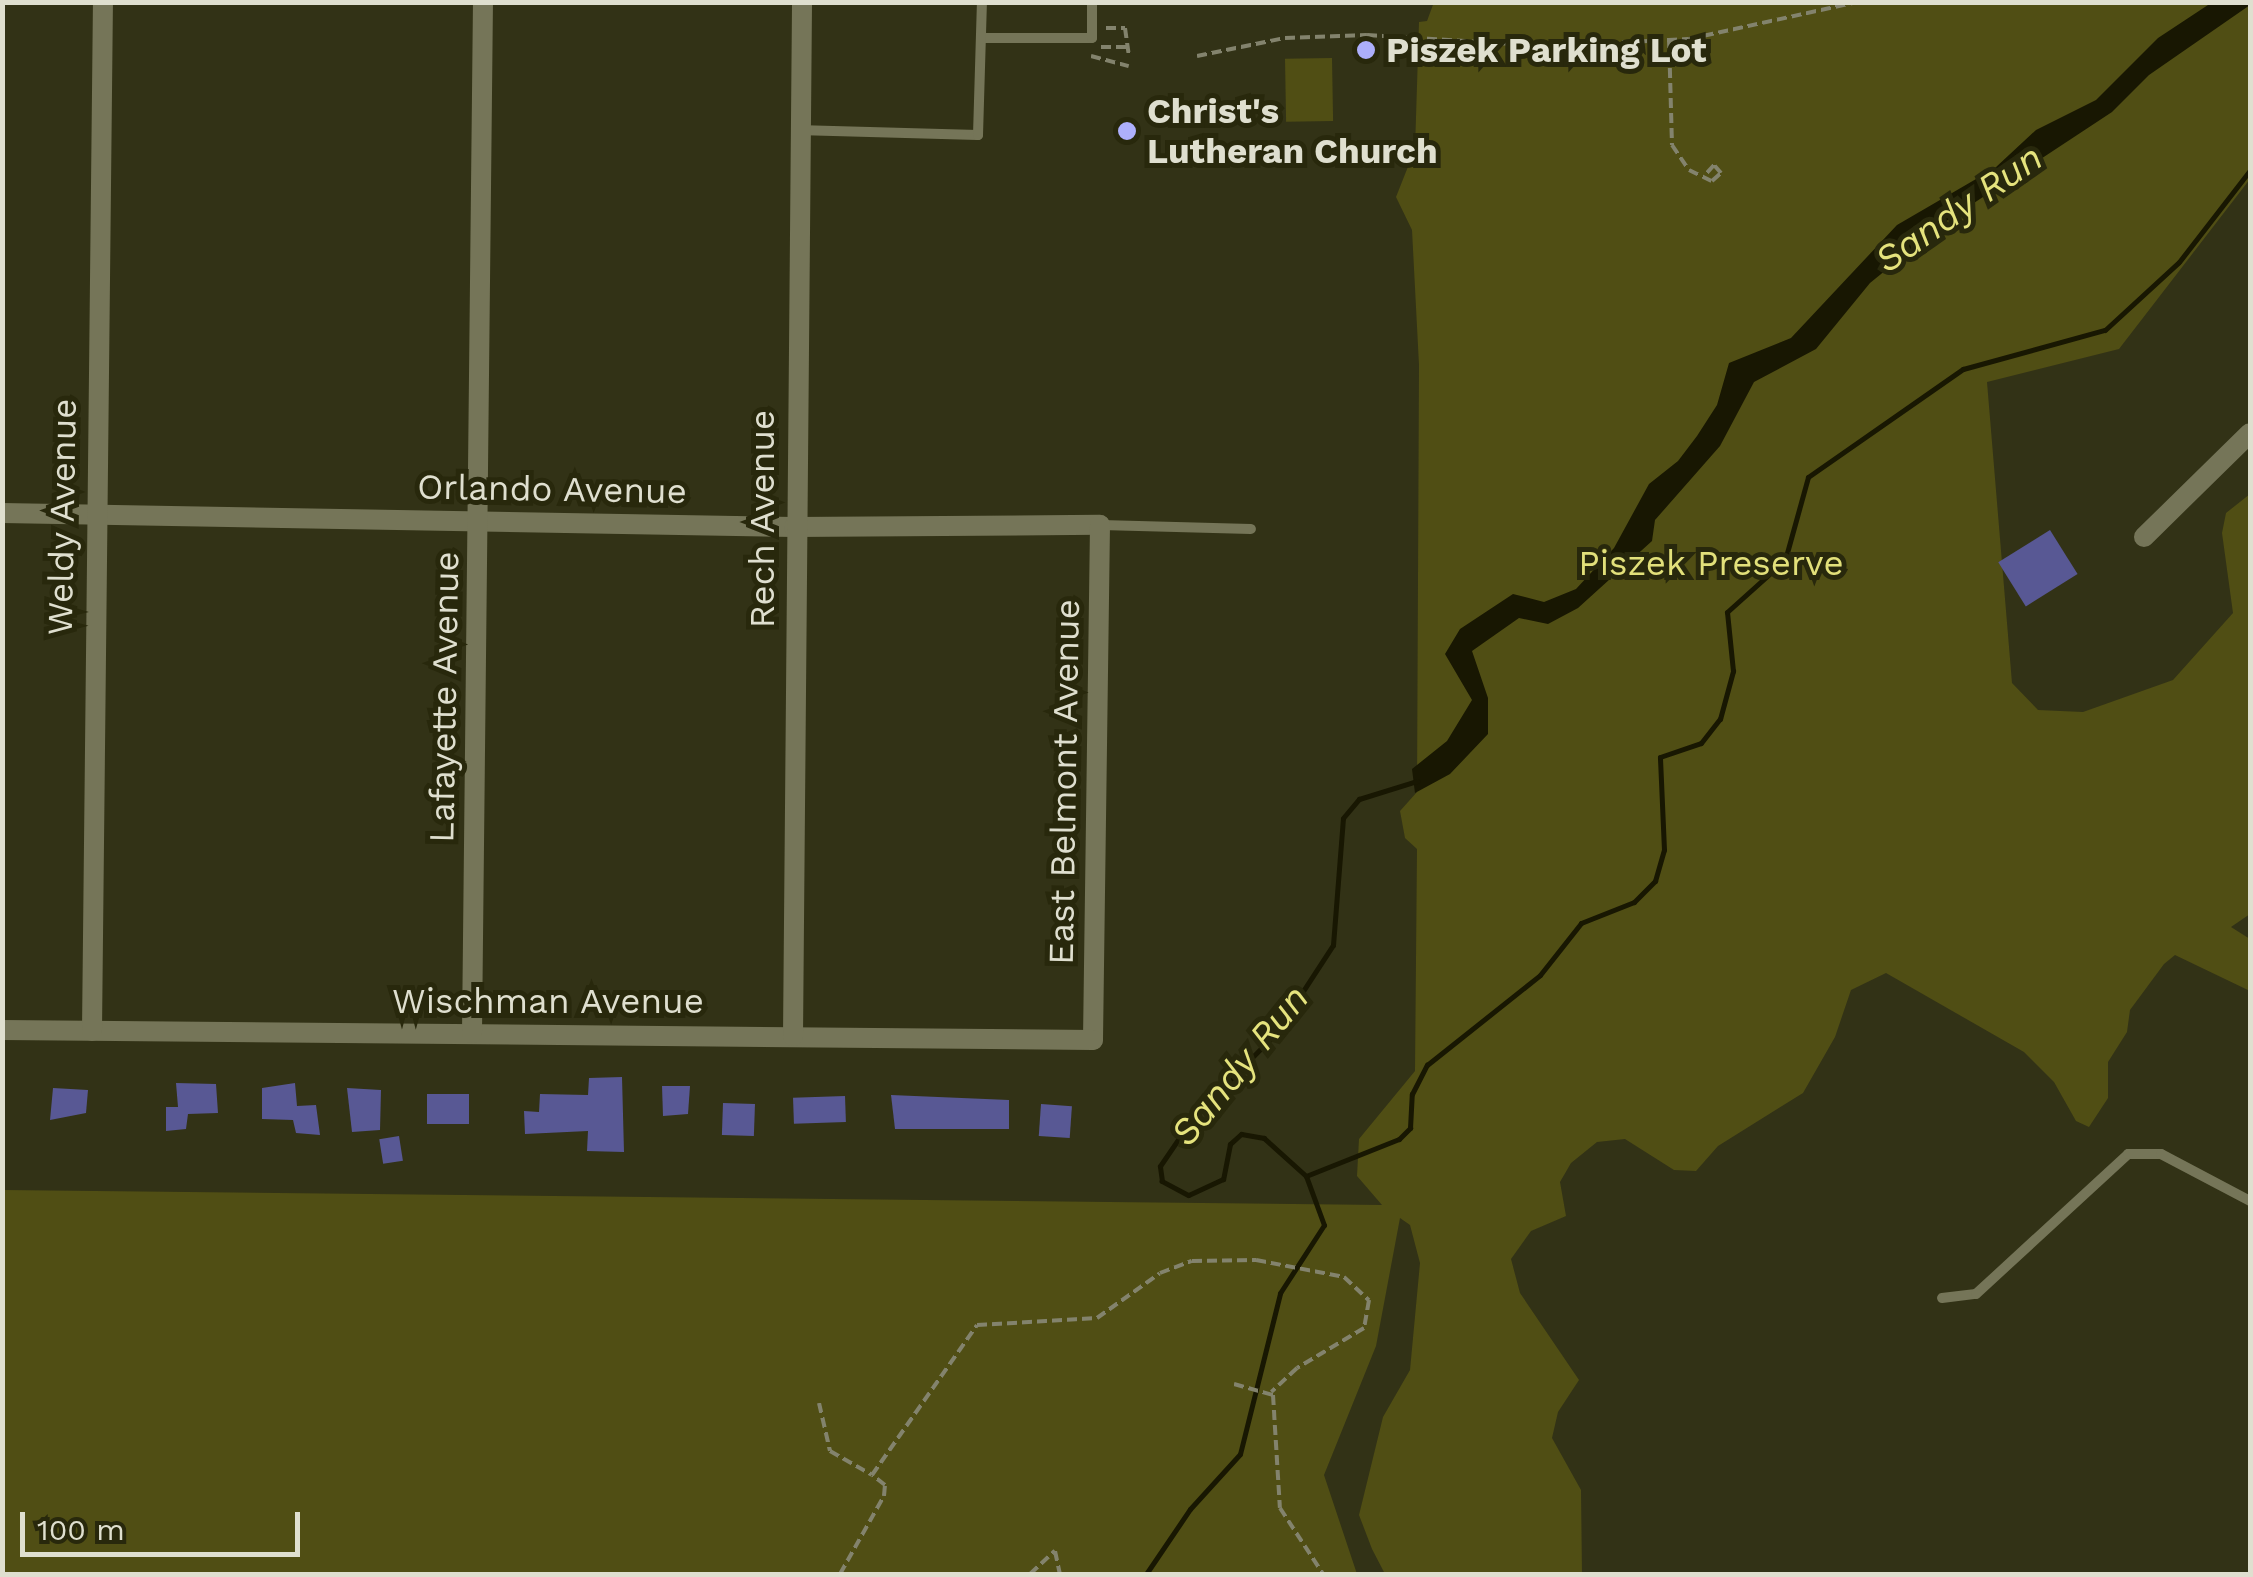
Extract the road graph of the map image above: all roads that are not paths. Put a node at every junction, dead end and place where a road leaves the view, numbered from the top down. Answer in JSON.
{"nodes":[{"id":1,"x":103,"y":2,"type":"edge"},
{"id":2,"x":483,"y":2,"type":"edge"},
{"id":3,"x":802,"y":2,"type":"edge"},
{"id":4,"x":982,"y":2,"type":"edge"},
{"id":5,"x":1092,"y":2,"type":"edge"},
{"id":6,"x":982,"y":38,"type":"junction"},
{"id":7,"x":797,"y":130,"type":"junction"},
{"id":8,"x":2250,"y":433,"type":"edge"},
{"id":9,"x":2,"y":513,"type":"edge"},
{"id":10,"x":94,"y":514,"type":"junction"},
{"id":11,"x":479,"y":519,"type":"junction"},
{"id":12,"x":1100,"y":525,"type":"junction"},
{"id":13,"x":794,"y":527,"type":"junction"},
{"id":14,"x":1252,"y":528,"type":"dead end"},
{"id":15,"x":2144,"y":537,"type":"dead end"},
{"id":16,"x":2,"y":1030,"type":"edge"},
{"id":17,"x":92,"y":1031,"type":"junction"},
{"id":18,"x":472,"y":1032,"type":"junction"},
{"id":19,"x":793,"y":1036,"type":"junction"},
{"id":20,"x":1093,"y":1040,"type":"joint"},
{"id":21,"x":2250,"y":1201,"type":"edge"},
{"id":22,"x":1942,"y":1298,"type":"dead end"}],
"edges":[{"from":1,"to":10,"type":"street","name":"Weldy Avenue"},
{"from":2,"to":11,"type":"street","name":"Lafayette Avenue"},
{"from":3,"to":7,"type":"street","name":"Rech Avenue"},
{"from":4,"to":6,"type":"lane"},
{"from":5,"to":6,"type":"lane"},
{"from":6,"to":7,"type":"lane"},
{"from":7,"to":13,"type":"street","name":"Rech Avenue"},
{"from":8,"to":15,"type":"street"},
{"from":9,"to":10,"type":"street","name":"Orlando Avenue"},
{"from":10,"to":11,"type":"street","name":"Orlando Avenue"},
{"from":10,"to":17,"type":"street","name":"Weldy Avenue"},
{"from":11,"to":13,"type":"street","name":"Orlando Avenue"},
{"from":11,"to":18,"type":"street","name":"Lafayette Avenue"},
{"from":12,"to":13,"type":"street","name":"Orlando Avenue"},
{"from":12,"to":14,"type":"lane"},
{"from":12,"to":20,"type":"street","name":"East Belmont Avenue"},
{"from":13,"to":19,"type":"street","name":"Rech Avenue"},
{"from":16,"to":17,"type":"street","name":"Wischman Avenue"},
{"from":17,"to":18,"type":"street","name":"Wischman Avenue"},
{"from":18,"to":19,"type":"street","name":"Wischman Avenue"},
{"from":19,"to":20,"type":"street","name":"Wischman Avenue"},
{"from":21,"to":22,"type":"lane"}]}
